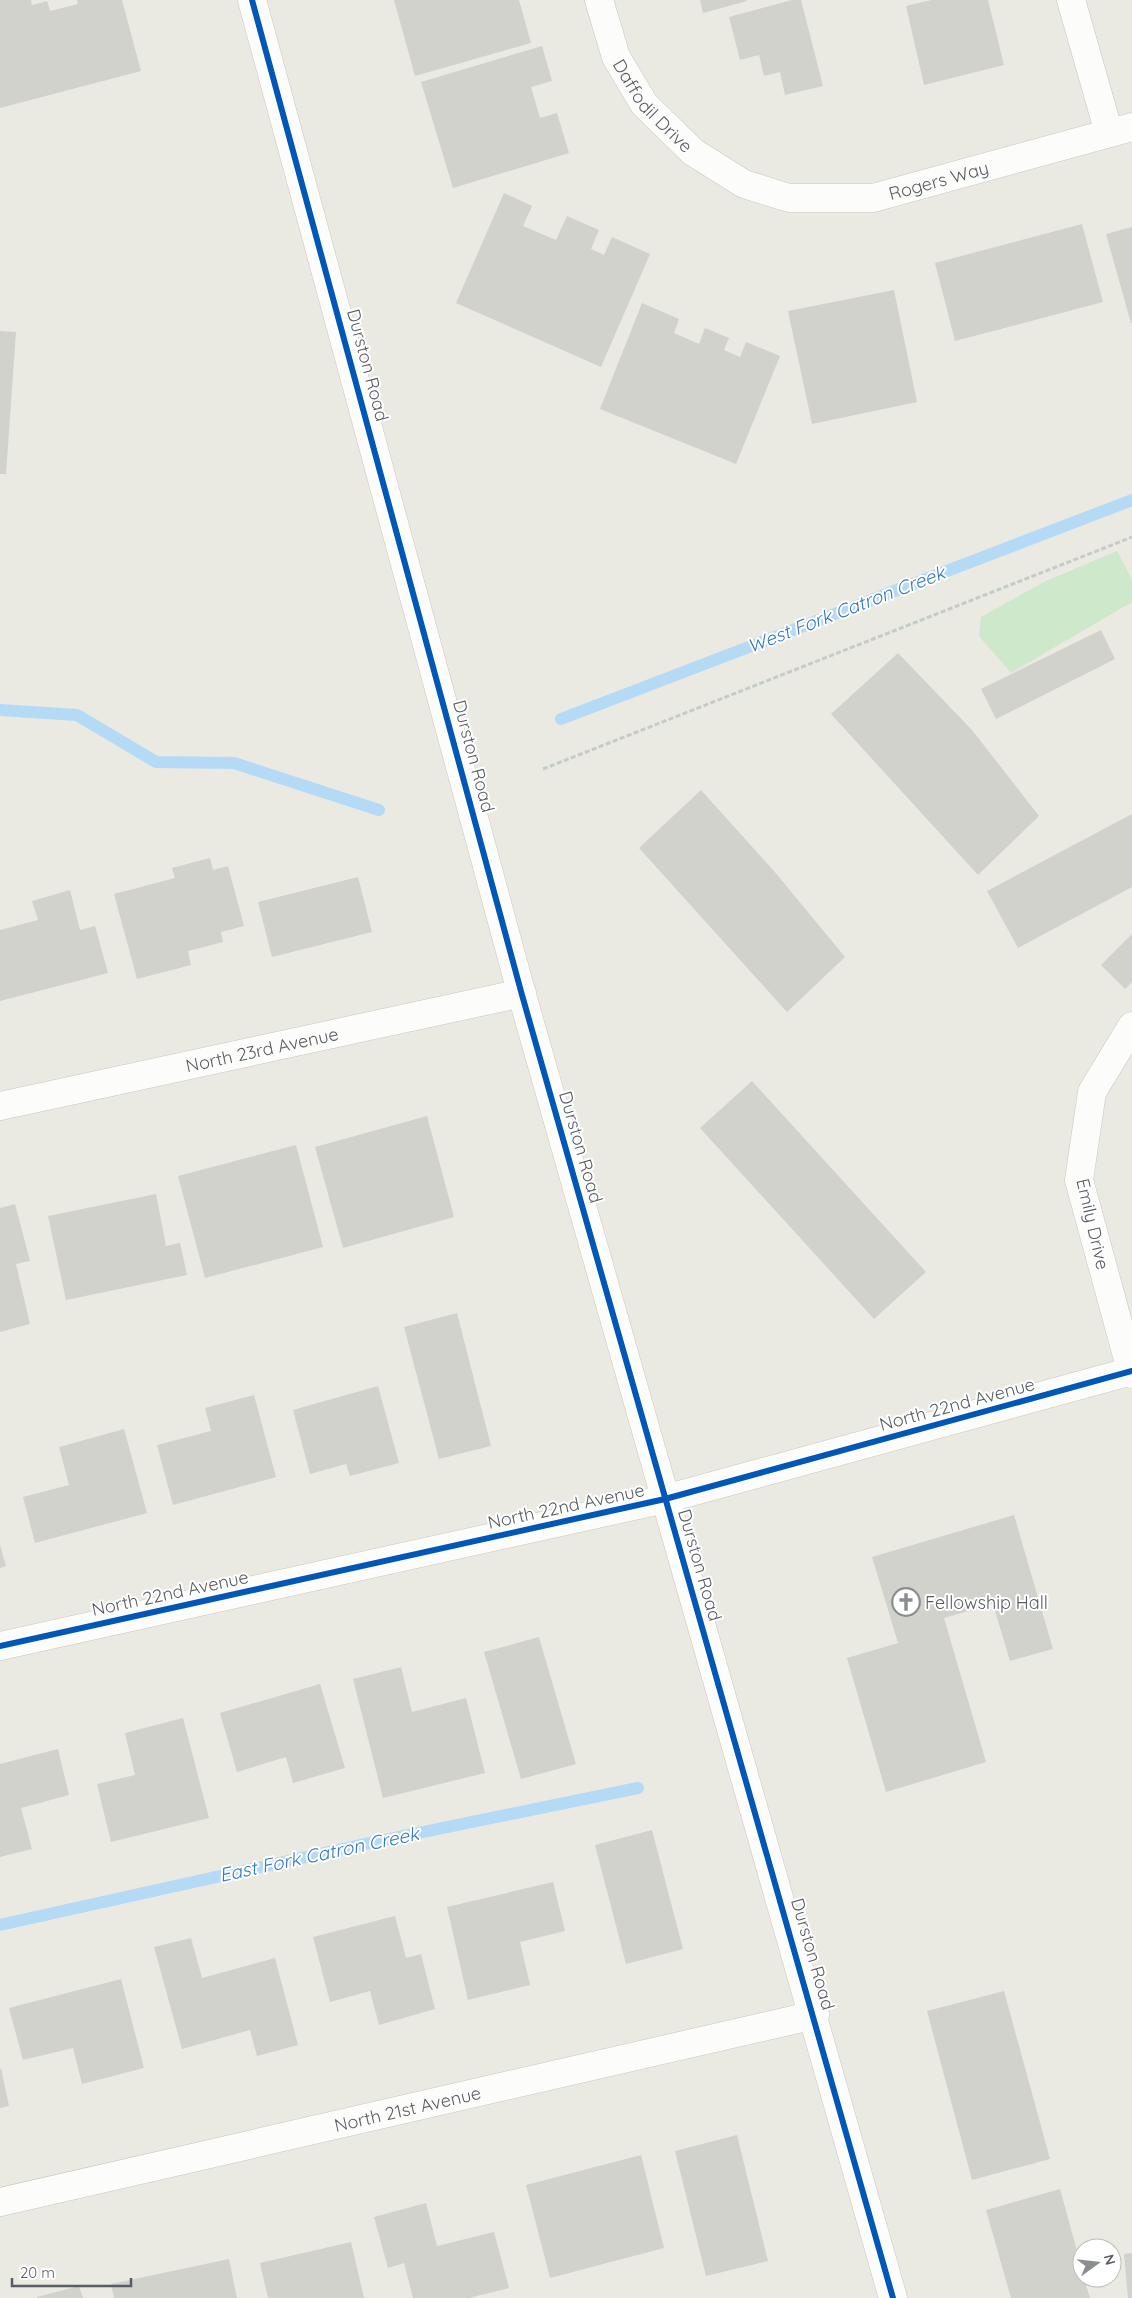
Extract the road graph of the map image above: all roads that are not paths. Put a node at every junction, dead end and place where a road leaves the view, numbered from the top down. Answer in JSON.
{"nodes":[{"id":1,"x":252,"y":0,"type":"edge"},
{"id":2,"x":599,"y":0,"type":"edge"},
{"id":3,"x":1071,"y":0,"type":"edge"},
{"id":4,"x":1120,"y":130,"type":"edge"},
{"id":5,"x":744,"y":184,"type":"joint"},
{"id":6,"x":522,"y":993,"type":"junction"},
{"id":7,"x":1132,"y":1026,"type":"edge"},
{"id":8,"x":0,"y":1106,"type":"edge"},
{"id":9,"x":1132,"y":1372,"type":"edge"},
{"id":10,"x":665,"y":1500,"type":"junction"},
{"id":11,"x":0,"y":1646,"type":"edge"},
{"id":12,"x":815,"y":2016,"type":"junction"},
{"id":13,"x":0,"y":2202,"type":"edge"},
{"id":14,"x":892,"y":2298,"type":"edge"}],
"edges":[{"from":1,"to":6,"type":"street","name":"Durston Road"},
{"from":2,"to":5,"type":"street","name":"Daffodil Drive"},
{"from":3,"to":4,"type":"street"},
{"from":4,"to":5,"type":"street","name":"Rogers Way"},
{"from":6,"to":8,"type":"street","name":"North 23rd Avenue"},
{"from":6,"to":10,"type":"street","name":"Durston Road"},
{"from":7,"to":9,"type":"street","name":"Emily Drive"},
{"from":9,"to":10,"type":"street","name":"North 22nd Avenue"},
{"from":10,"to":11,"type":"street","name":"North 22nd Avenue"},
{"from":10,"to":12,"type":"street","name":"Durston Road"},
{"from":12,"to":13,"type":"street","name":"North 21st Avenue"},
{"from":12,"to":14,"type":"street","name":"Durston Road"}]}
